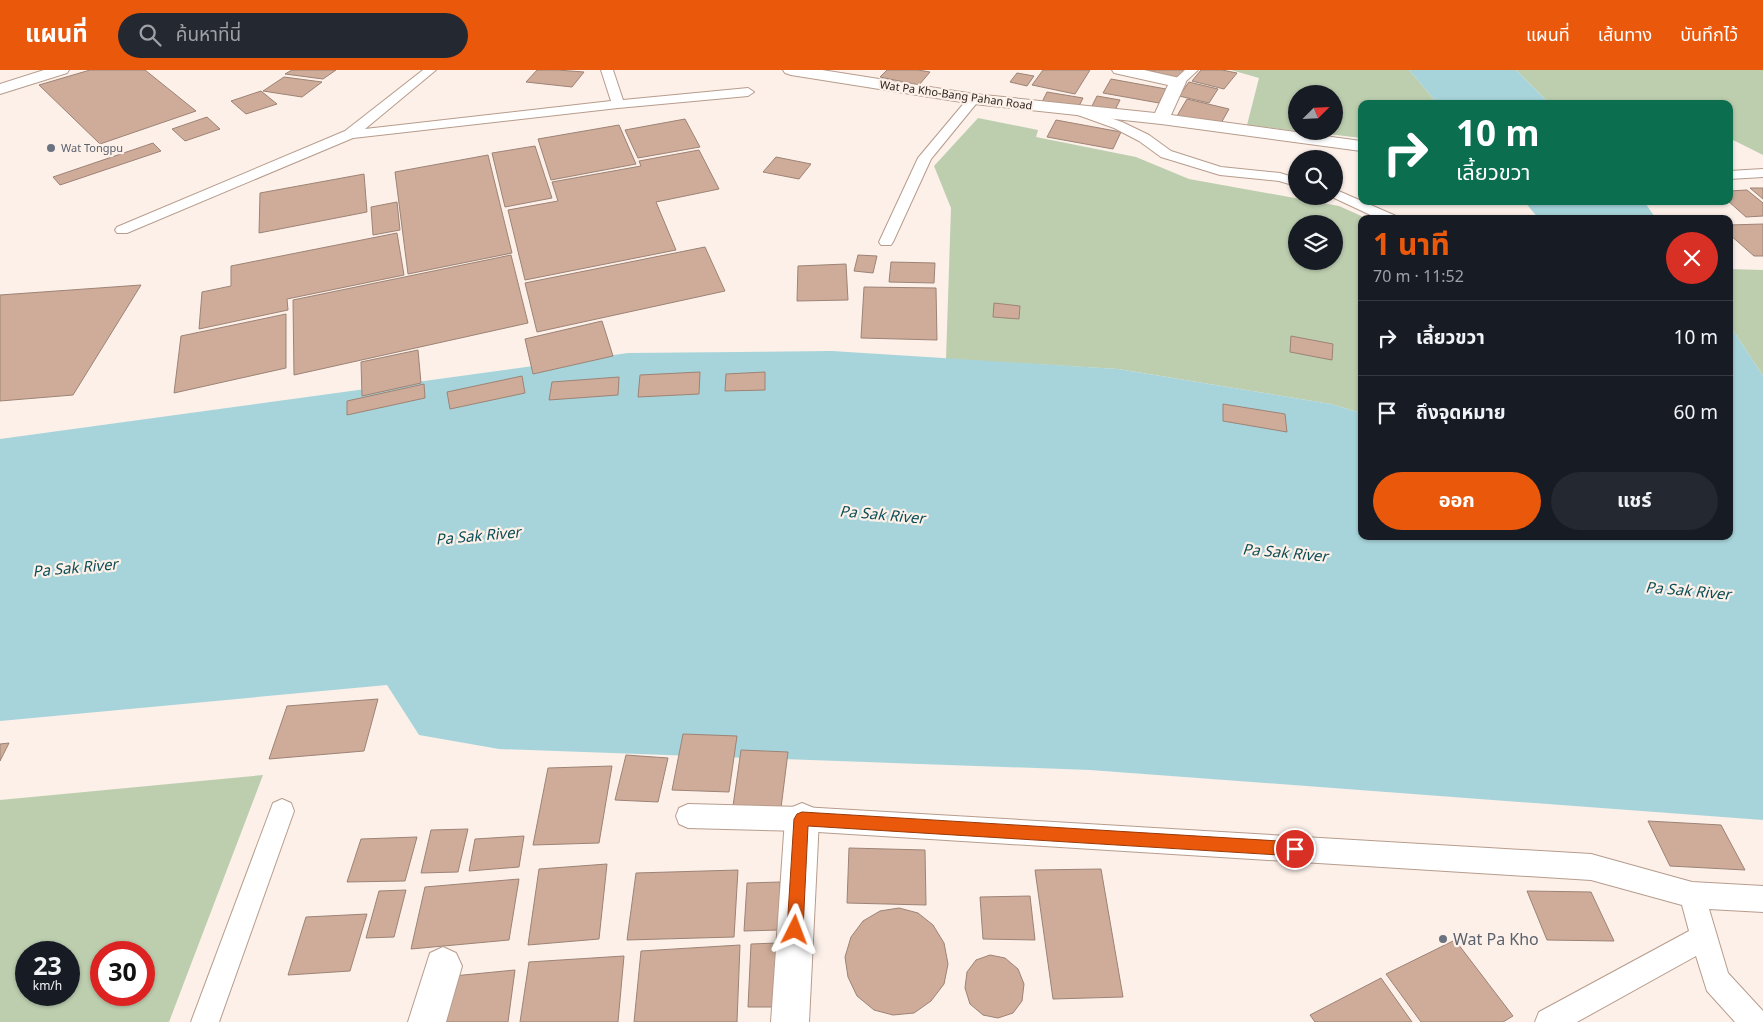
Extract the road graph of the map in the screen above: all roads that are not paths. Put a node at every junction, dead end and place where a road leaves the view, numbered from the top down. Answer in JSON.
{"nodes":[{"id":1,"x":61,"y":70,"type":"edge"},
{"id":2,"x":430,"y":70,"type":"edge"},
{"id":3,"x":607,"y":70,"type":"edge"},
{"id":4,"x":795,"y":70,"type":"edge"},
{"id":5,"x":1120,"y":70,"type":"edge"},
{"id":6,"x":1192,"y":70,"type":"edge"},
{"id":7,"x":1178,"y":82,"type":"junction"},
{"id":8,"x":0,"y":89,"type":"edge"},
{"id":9,"x":748,"y":92,"type":"dead end"},
{"id":10,"x":974,"y":99,"type":"junction"},
{"id":11,"x":618,"y":104,"type":"junction"},
{"id":12,"x":1079,"y":112,"type":"junction"},
{"id":13,"x":1161,"y":120,"type":"junction"},
{"id":14,"x":350,"y":134,"type":"junction"},
{"id":15,"x":1358,"y":146,"type":"edge"},
{"id":16,"x":1763,"y":173,"type":"edge"},
{"id":17,"x":1733,"y":175,"type":"edge"},
{"id":18,"x":1288,"y":180,"type":"edge"},
{"id":19,"x":1343,"y":197,"type":"edge"},
{"id":20,"x":1358,"y":204,"type":"edge"},
{"id":21,"x":1360,"y":205,"type":"edge"},
{"id":22,"x":1382,"y":215,"type":"edge"},
{"id":23,"x":122,"y":230,"type":"dead end"},
{"id":24,"x":886,"y":242,"type":"dead end"},
{"id":25,"x":282,"y":811,"type":"dead end"},
{"id":26,"x":688,"y":816,"type":"dead end"},
{"id":27,"x":802,"y":819,"type":"junction"},
{"id":28,"x":1692,"y":895,"type":"junction"},
{"id":29,"x":1763,"y":899,"type":"edge"},
{"id":30,"x":1705,"y":937,"type":"junction"},
{"id":31,"x":443,"y":966,"type":"dead end"},
{"id":32,"x":204,"y":1022,"type":"edge"},
{"id":33,"x":427,"y":1022,"type":"edge"},
{"id":34,"x":790,"y":1022,"type":"edge"},
{"id":35,"x":1549,"y":1022,"type":"edge"},
{"id":36,"x":1754,"y":1022,"type":"edge"}],
"edges":[{"from":1,"to":8,"type":"street"},
{"from":2,"to":14,"type":"lane"},
{"from":3,"to":11,"type":"lane"},
{"from":4,"to":10,"type":"street","name":"Wat Pa Kho-Bang Pahan Road"},
{"from":5,"to":7,"type":"street"},
{"from":6,"to":7,"type":"lane"},
{"from":7,"to":13,"type":"street"},
{"from":9,"to":11,"type":"lane"},
{"from":10,"to":12,"type":"street","name":"Wat Pa Kho-Bang Pahan Road"},
{"from":10,"to":24,"type":"lane"},
{"from":11,"to":14,"type":"lane"},
{"from":12,"to":13,"type":"street","name":"Wat Pa Kho-Bang Pahan Road"},
{"from":12,"to":18,"type":"lane"},
{"from":13,"to":15,"type":"street","name":"Wat Pa Kho-Bang Pahan Road"},
{"from":14,"to":23,"type":"lane"},
{"from":16,"to":17,"type":"lane"},
{"from":19,"to":20,"type":"lane"},
{"from":21,"to":22,"type":"lane"},
{"from":25,"to":32,"type":"lane"},
{"from":26,"to":27,"type":"lane"},
{"from":27,"to":28,"type":"lane"},
{"from":27,"to":34,"type":"street"},
{"from":28,"to":29,"type":"lane"},
{"from":28,"to":30,"type":"lane"},
{"from":30,"to":35,"type":"lane"},
{"from":30,"to":36,"type":"lane"},
{"from":31,"to":33,"type":"street"}]}
